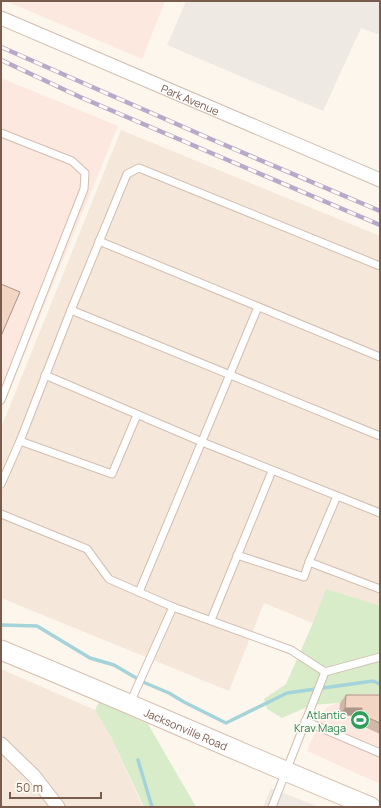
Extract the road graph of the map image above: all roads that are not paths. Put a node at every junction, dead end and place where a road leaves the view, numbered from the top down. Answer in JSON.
{"nodes":[{"id":1,"x":1,"y":18,"type":"edge"},
{"id":2,"x":1,"y":133,"type":"edge"},
{"id":3,"x":380,"y":180,"type":"edge"},
{"id":4,"x":99,"y":241,"type":"junction"},
{"id":5,"x":380,"y":266,"type":"edge"},
{"id":6,"x":258,"y":307,"type":"junction"},
{"id":7,"x":71,"y":310,"type":"junction"},
{"id":8,"x":380,"y":357,"type":"edge"},
{"id":9,"x":45,"y":375,"type":"junction"},
{"id":10,"x":230,"y":375,"type":"junction"},
{"id":11,"x":1,"y":400,"type":"edge"},
{"id":12,"x":138,"y":414,"type":"junction"},
{"id":13,"x":380,"y":436,"type":"edge"},
{"id":14,"x":20,"y":441,"type":"junction"},
{"id":15,"x":202,"y":442,"type":"junction"},
{"id":16,"x":272,"y":470,"type":"junction"},
{"id":17,"x":1,"y":484,"type":"edge"},
{"id":18,"x":337,"y":496,"type":"junction"},
{"id":19,"x":380,"y":513,"type":"edge"},
{"id":20,"x":1,"y":514,"type":"edge"},
{"id":21,"x":237,"y":555,"type":"junction"},
{"id":22,"x":309,"y":562,"type":"junction"},
{"id":23,"x":380,"y":589,"type":"edge"},
{"id":24,"x":140,"y":592,"type":"junction"},
{"id":25,"x":174,"y":607,"type":"junction"},
{"id":26,"x":211,"y":620,"type":"junction"},
{"id":27,"x":1,"y":650,"type":"edge"},
{"id":28,"x":380,"y":657,"type":"edge"},
{"id":29,"x":325,"y":672,"type":"junction"},
{"id":30,"x":130,"y":704,"type":"junction"},
{"id":31,"x":305,"y":721,"type":"junction"},
{"id":32,"x":1,"y":744,"type":"edge"},
{"id":33,"x":380,"y":753,"type":"edge"},
{"id":34,"x":284,"y":772,"type":"junction"},
{"id":35,"x":58,"y":807,"type":"edge"},
{"id":36,"x":272,"y":807,"type":"edge"},
{"id":37,"x":371,"y":807,"type":"edge"}],
"edges":[{"from":1,"to":3,"type":"street","name":"Park Avenue"},
{"from":2,"to":11,"type":"lane"},
{"from":4,"to":5,"type":"lane"},
{"from":4,"to":6,"type":"lane"},
{"from":4,"to":7,"type":"lane"},
{"from":6,"to":8,"type":"lane"},
{"from":6,"to":10,"type":"lane"},
{"from":7,"to":9,"type":"lane"},
{"from":7,"to":10,"type":"lane"},
{"from":9,"to":12,"type":"lane"},
{"from":9,"to":14,"type":"lane"},
{"from":10,"to":13,"type":"lane"},
{"from":10,"to":15,"type":"lane"},
{"from":12,"to":14,"type":"lane"},
{"from":12,"to":15,"type":"lane"},
{"from":14,"to":17,"type":"lane"},
{"from":15,"to":16,"type":"lane"},
{"from":15,"to":24,"type":"lane"},
{"from":16,"to":18,"type":"lane"},
{"from":16,"to":21,"type":"lane"},
{"from":18,"to":19,"type":"lane"},
{"from":18,"to":22,"type":"lane"},
{"from":20,"to":24,"type":"lane"},
{"from":21,"to":22,"type":"lane"},
{"from":21,"to":26,"type":"lane"},
{"from":22,"to":23,"type":"lane"},
{"from":24,"to":25,"type":"lane"},
{"from":25,"to":26,"type":"lane"},
{"from":25,"to":30,"type":"lane"},
{"from":26,"to":29,"type":"lane"},
{"from":27,"to":30,"type":"main road","name":"Jacksonville Road"},
{"from":28,"to":29,"type":"lane"},
{"from":29,"to":31,"type":"lane"},
{"from":30,"to":34,"type":"main road","name":"Jacksonville Road"},
{"from":31,"to":33,"type":"lane"},
{"from":31,"to":34,"type":"lane"},
{"from":32,"to":35,"type":"street"},
{"from":34,"to":36,"type":"lane"},
{"from":34,"to":37,"type":"main road","name":"Jacksonville Road"}]}
